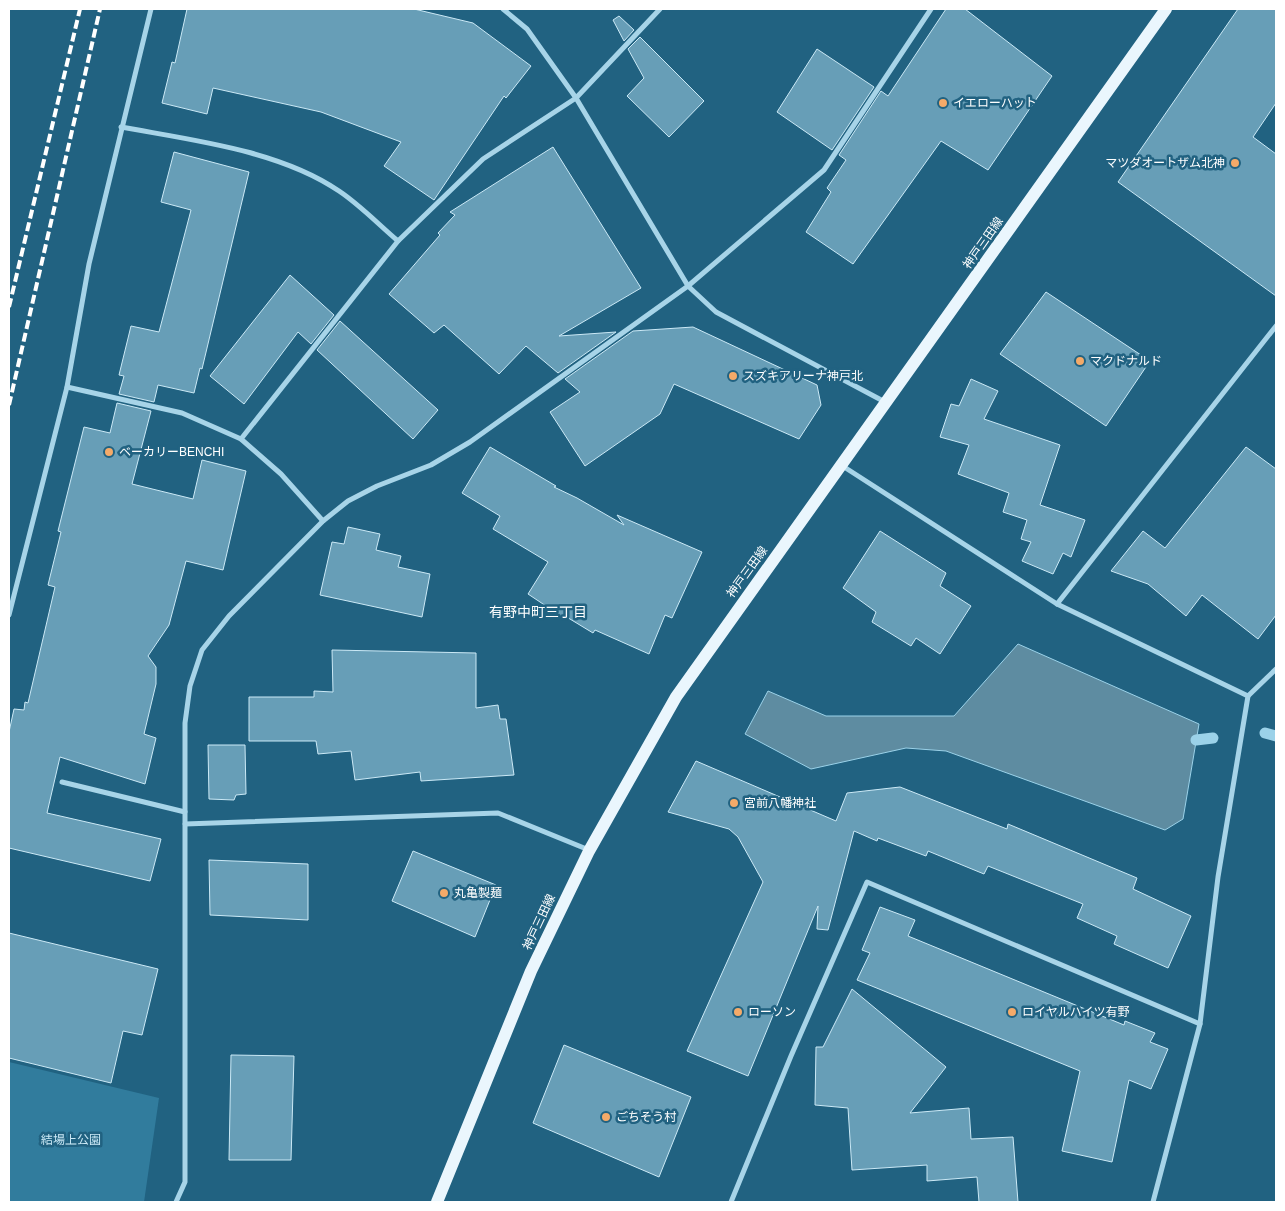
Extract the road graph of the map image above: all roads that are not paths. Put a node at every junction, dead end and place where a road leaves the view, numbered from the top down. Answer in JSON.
{"nodes":[{"id":1,"x":151,"y":9,"type":"edge"},
{"id":2,"x":503,"y":9,"type":"edge"},
{"id":3,"x":660,"y":9,"type":"edge"},
{"id":4,"x":931,"y":9,"type":"edge"},
{"id":5,"x":1166,"y":9,"type":"edge"},
{"id":6,"x":576,"y":98,"type":"junction"},
{"id":7,"x":121,"y":127,"type":"junction"},
{"id":8,"x":398,"y":241,"type":"junction"},
{"id":9,"x":688,"y":286,"type":"junction"},
{"id":10,"x":1276,"y":326,"type":"edge"},
{"id":11,"x":67,"y":387,"type":"junction"},
{"id":12,"x":887,"y":403,"type":"junction"},
{"id":13,"x":242,"y":439,"type":"junction"},
{"id":14,"x":841,"y":465,"type":"junction"},
{"id":15,"x":323,"y":521,"type":"junction"},
{"id":16,"x":1057,"y":604,"type":"junction"},
{"id":17,"x":9,"y":615,"type":"edge"},
{"id":18,"x":1276,"y":669,"type":"edge"},
{"id":19,"x":1248,"y":696,"type":"junction"},
{"id":20,"x":62,"y":782,"type":"dead end"},
{"id":21,"x":185,"y":812,"type":"junction"},
{"id":22,"x":185,"y":824,"type":"junction"},
{"id":23,"x":589,"y":851,"type":"junction"},
{"id":24,"x":1200,"y":1024,"type":"junction"},
{"id":25,"x":176,"y":1202,"type":"edge"},
{"id":26,"x":437,"y":1202,"type":"edge"},
{"id":27,"x":731,"y":1202,"type":"edge"},
{"id":28,"x":1153,"y":1202,"type":"edge"}],
"edges":[{"from":1,"to":7,"type":"street"},
{"from":2,"to":6,"type":"street"},
{"from":3,"to":6,"type":"street"},
{"from":4,"to":9,"type":"street"},
{"from":5,"to":12,"type":"main road","name":"神戸三田線"},
{"from":6,"to":8,"type":"street"},
{"from":6,"to":9,"type":"street"},
{"from":7,"to":8,"type":"street"},
{"from":7,"to":11,"type":"street"},
{"from":8,"to":13,"type":"street"},
{"from":9,"to":12,"type":"street"},
{"from":9,"to":15,"type":"street"},
{"from":10,"to":16,"type":"street"},
{"from":11,"to":13,"type":"street"},
{"from":11,"to":17,"type":"street"},
{"from":12,"to":14,"type":"main road","name":"神戸三田線"},
{"from":13,"to":15,"type":"street"},
{"from":14,"to":16,"type":"street"},
{"from":14,"to":23,"type":"main road","name":"神戸三田線"},
{"from":15,"to":21,"type":"street"},
{"from":16,"to":19,"type":"street"},
{"from":18,"to":19,"type":"street"},
{"from":19,"to":24,"type":"street"},
{"from":20,"to":21,"type":"street"},
{"from":21,"to":22,"type":"street"},
{"from":22,"to":23,"type":"street"},
{"from":22,"to":25,"type":"street"},
{"from":23,"to":26,"type":"main road","name":"神戸三田線"},
{"from":24,"to":27,"type":"street"},
{"from":24,"to":28,"type":"street"}]}
